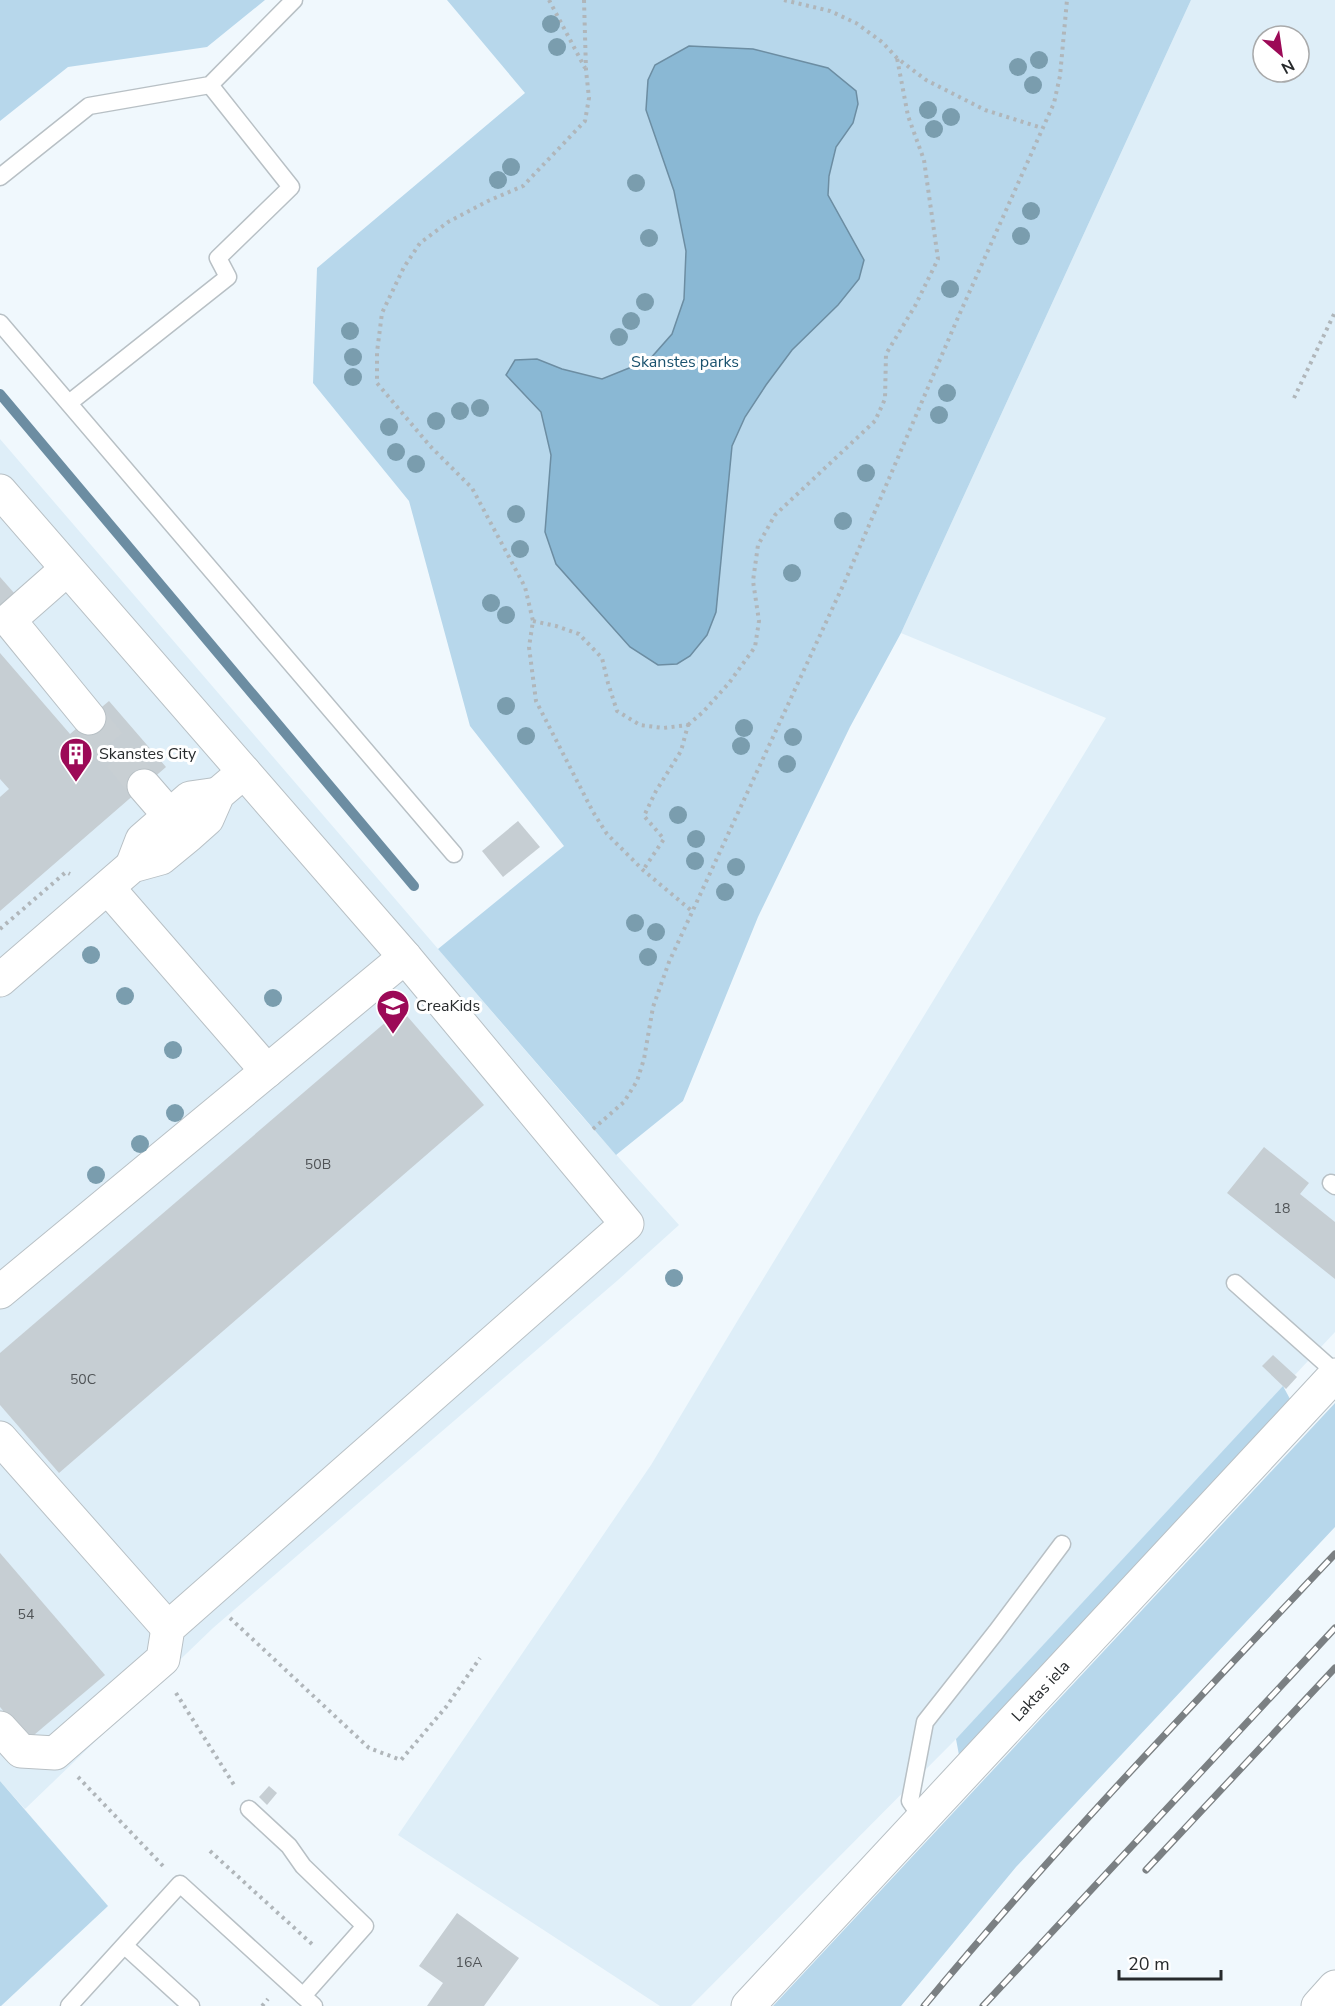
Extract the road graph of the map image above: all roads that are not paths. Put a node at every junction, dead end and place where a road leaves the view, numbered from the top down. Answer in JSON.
{"nodes":[{"id":1,"x":294,"y":0,"type":"edge"},
{"id":2,"x":210,"y":85,"type":"junction"},
{"id":3,"x":0,"y":177,"type":"edge"},
{"id":4,"x":0,"y":323,"type":"edge"},
{"id":5,"x":69,"y":403,"type":"junction"},
{"id":6,"x":0,"y":491,"type":"edge"},
{"id":7,"x":67,"y":569,"type":"junction"},
{"id":8,"x":88,"y":717,"type":"tunnel mouth"},
{"id":9,"x":244,"y":772,"type":"junction"},
{"id":10,"x":144,"y":786,"type":"tunnel mouth"},
{"id":11,"x":218,"y":794,"type":"junction"},
{"id":12,"x":170,"y":816,"type":"junction"},
{"id":13,"x":454,"y":854,"type":"dead end"},
{"id":14,"x":132,"y":866,"type":"junction"},
{"id":15,"x":108,"y":888,"type":"junction"},
{"id":16,"x":405,"y":957,"type":"junction"},
{"id":17,"x":0,"y":980,"type":"edge"},
{"id":18,"x":267,"y":1071,"type":"junction"},
{"id":19,"x":1236,"y":1283,"type":"dead end"},
{"id":20,"x":0,"y":1292,"type":"edge"},
{"id":21,"x":1335,"y":1373,"type":"edge"},
{"id":22,"x":0,"y":1438,"type":"edge"},
{"id":23,"x":1062,"y":1544,"type":"dead end"},
{"id":24,"x":168,"y":1628,"type":"junction"},
{"id":25,"x":0,"y":1728,"type":"edge"},
{"id":26,"x":249,"y":1809,"type":"road end"},
{"id":27,"x":923,"y":1820,"type":"junction"},
{"id":28,"x":125,"y":1946,"type":"junction"},
{"id":29,"x":1335,"y":1987,"type":"edge"},
{"id":30,"x":308,"y":2001,"type":"edge"},
{"id":31,"x":70,"y":2006,"type":"edge"},
{"id":32,"x":191,"y":2006,"type":"edge"},
{"id":33,"x":748,"y":2006,"type":"edge"},
{"id":34,"x":1318,"y":2006,"type":"edge"}],
"edges":[{"from":1,"to":2,"type":"lane"},
{"from":2,"to":3,"type":"lane"},
{"from":2,"to":5,"type":"lane"},
{"from":4,"to":5,"type":"lane"},
{"from":5,"to":13,"type":"lane"},
{"from":6,"to":7,"type":"street"},
{"from":7,"to":8,"type":"street"},
{"from":7,"to":9,"type":"street"},
{"from":9,"to":11,"type":"street"},
{"from":9,"to":16,"type":"street"},
{"from":10,"to":12,"type":"street"},
{"from":11,"to":12,"type":"street"},
{"from":11,"to":14,"type":"street"},
{"from":12,"to":14,"type":"street"},
{"from":14,"to":15,"type":"street"},
{"from":15,"to":17,"type":"street"},
{"from":15,"to":18,"type":"street"},
{"from":16,"to":18,"type":"street"},
{"from":16,"to":24,"type":"street"},
{"from":18,"to":20,"type":"street"},
{"from":19,"to":21,"type":"lane"},
{"from":21,"to":27,"type":"street","name":"Laktas iela"},
{"from":22,"to":24,"type":"street"},
{"from":23,"to":27,"type":"lane"},
{"from":24,"to":25,"type":"street"},
{"from":26,"to":30,"type":"lane"},
{"from":27,"to":33,"type":"street","name":"Laktas iela"},
{"from":28,"to":30,"type":"lane"},
{"from":28,"to":31,"type":"lane"},
{"from":28,"to":32,"type":"lane"},
{"from":29,"to":34,"type":"street"}]}
